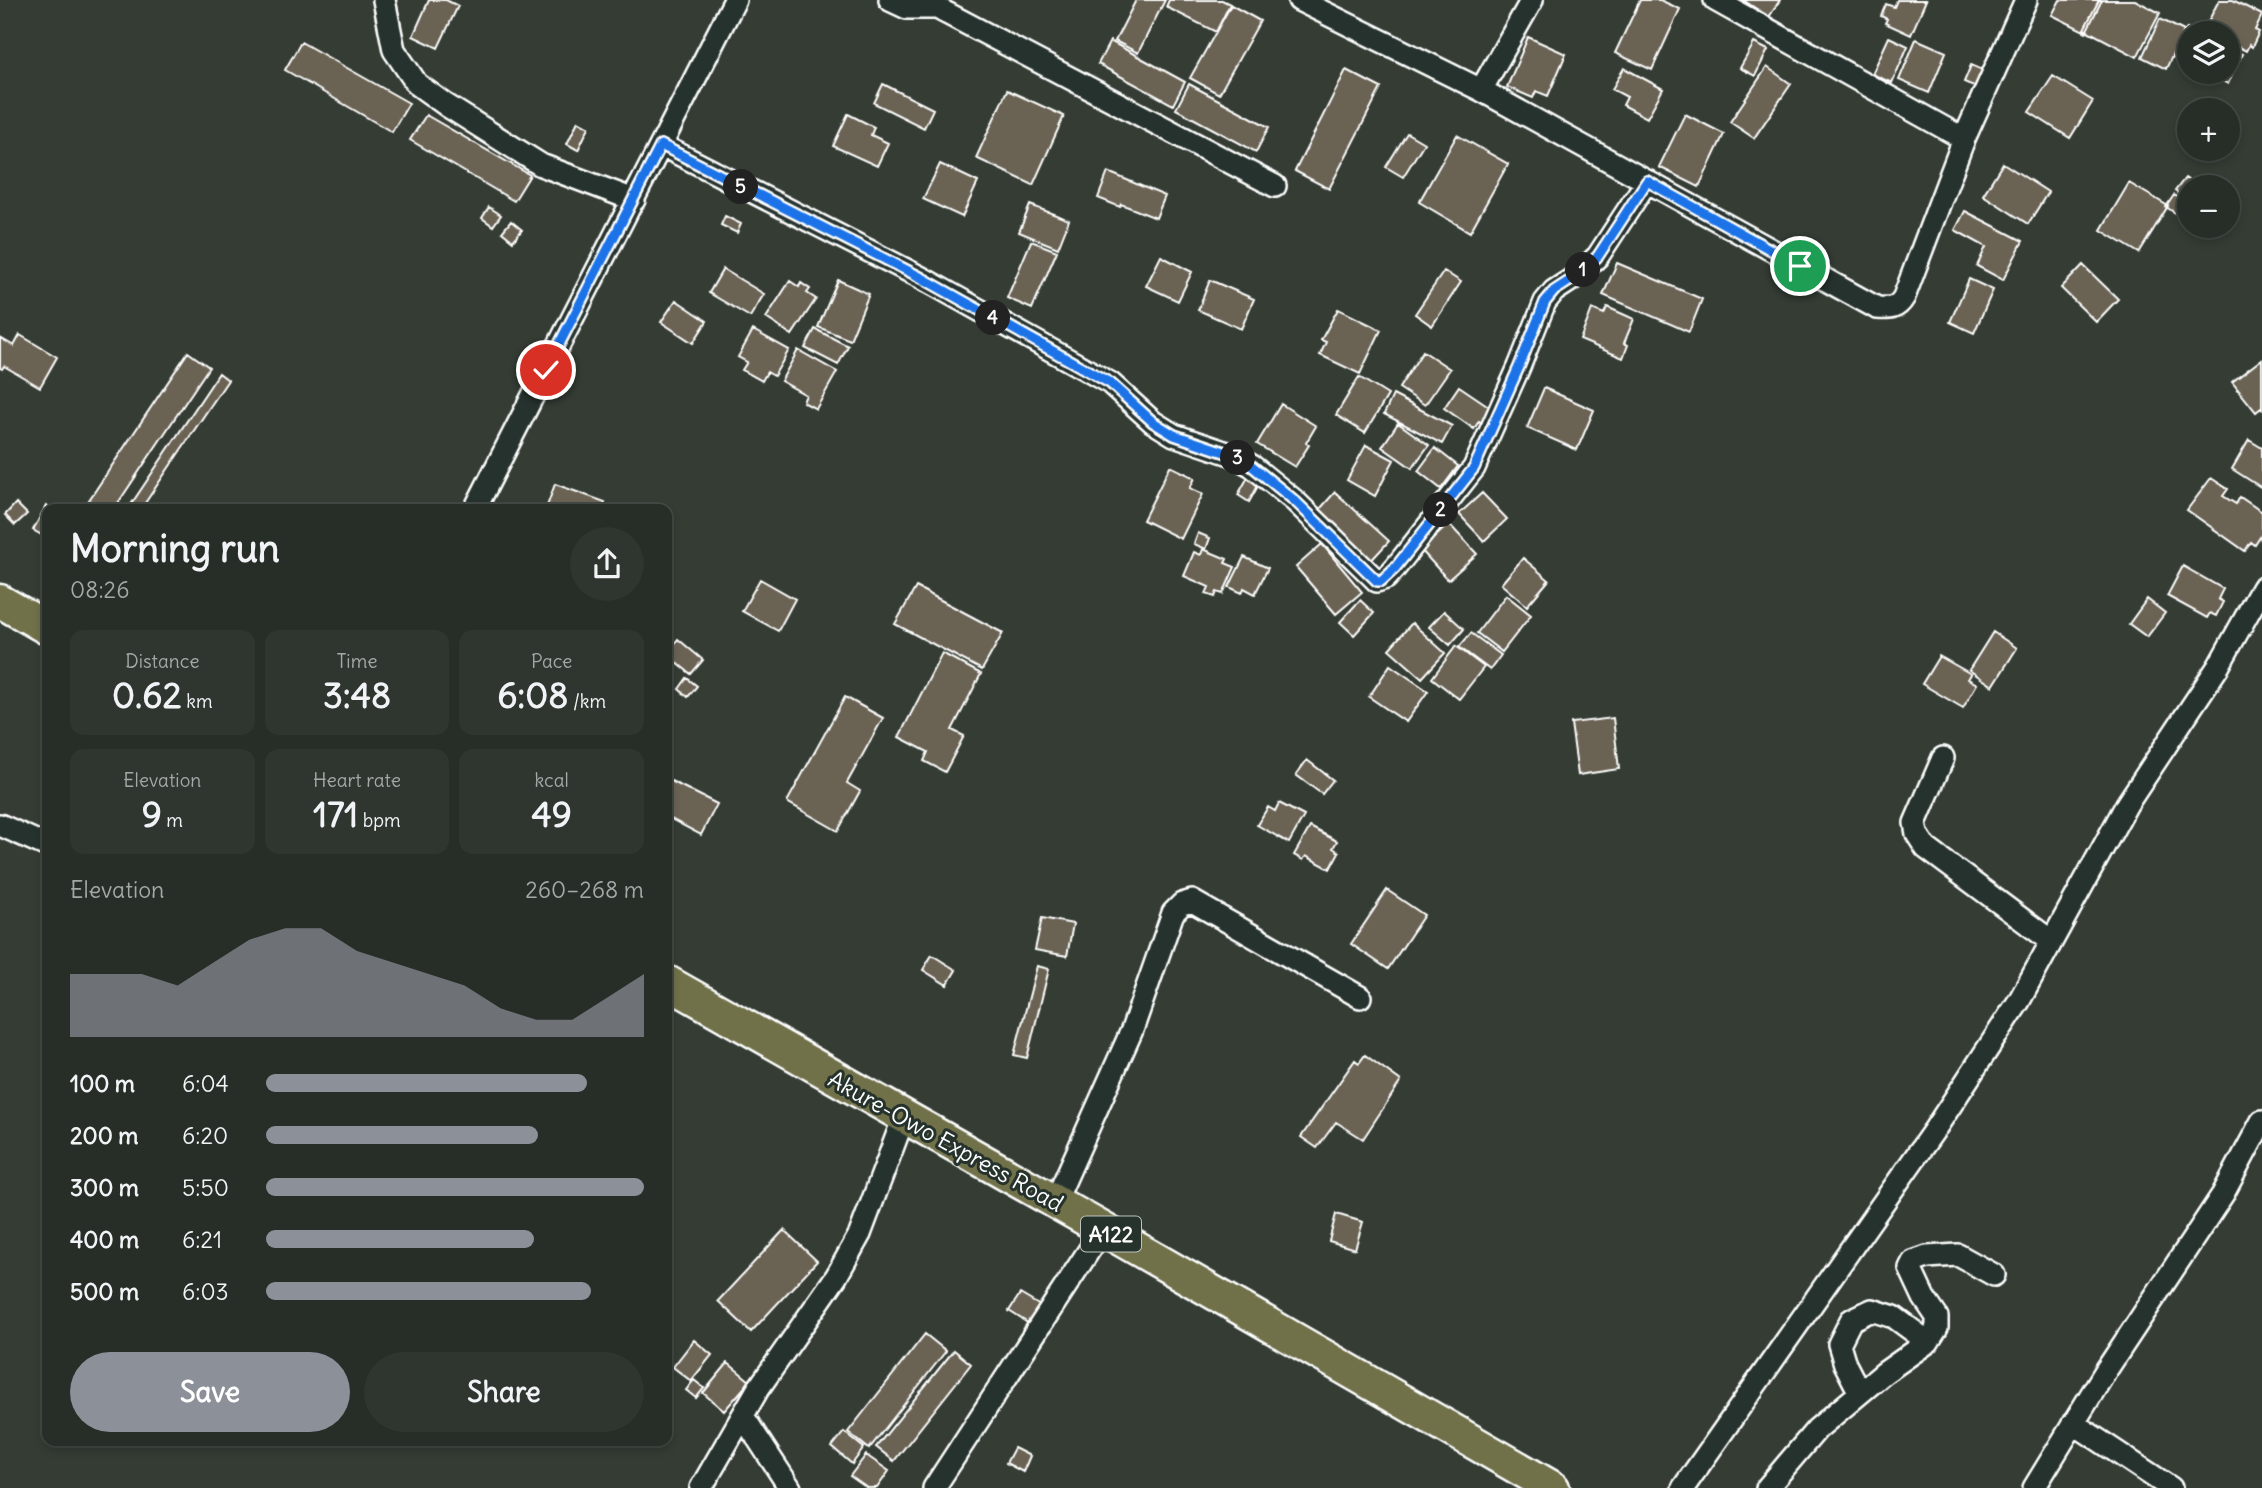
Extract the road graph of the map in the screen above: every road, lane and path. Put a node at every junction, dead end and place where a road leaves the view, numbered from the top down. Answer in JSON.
{"nodes":[{"id":1,"x":384,"y":0,"type":"edge"},
{"id":2,"x":735,"y":0,"type":"edge"},
{"id":3,"x":890,"y":0,"type":"edge"},
{"id":4,"x":1532,"y":0,"type":"edge"},
{"id":5,"x":1715,"y":0,"type":"edge"},
{"id":6,"x":1311,"y":2,"type":"edge"},
{"id":7,"x":2019,"y":3,"type":"edge"},
{"id":8,"x":932,"y":4,"type":"edge"},
{"id":9,"x":1481,"y":90,"type":"junction"},
{"id":10,"x":1964,"y":139,"type":"junction"},
{"id":11,"x":661,"y":145,"type":"junction"},
{"id":12,"x":1647,"y":181,"type":"junction"},
{"id":13,"x":1275,"y":186,"type":"dead end"},
{"id":14,"x":634,"y":200,"type":"junction"},
{"id":15,"x":478,"y":504,"type":"edge"},
{"id":16,"x":2262,"y":588,"type":"edge"},
{"id":17,"x":0,"y":601,"type":"edge"},
{"id":18,"x":42,"y":625,"type":"edge"},
{"id":19,"x":1943,"y":758,"type":"dead end"},
{"id":20,"x":0,"y":825,"type":"edge"},
{"id":21,"x":42,"y":844,"type":"edge"},
{"id":22,"x":2051,"y":941,"type":"junction"},
{"id":23,"x":672,"y":985,"type":"edge"},
{"id":24,"x":1360,"y":997,"type":"dead end"},
{"id":25,"x":904,"y":1117,"type":"junction"},
{"id":26,"x":2262,"y":1121,"type":"edge"},
{"id":27,"x":1055,"y":1202,"type":"junction"},
{"id":28,"x":1103,"y":1229,"type":"junction"},
{"id":29,"x":1994,"y":1275,"type":"dead end"},
{"id":30,"x":1928,"y":1342,"type":"junction"},
{"id":31,"x":1860,"y":1393,"type":"junction"},
{"id":32,"x":743,"y":1416,"type":"junction"},
{"id":33,"x":2074,"y":1423,"type":"junction"},
{"id":34,"x":701,"y":1488,"type":"edge"},
{"id":35,"x":790,"y":1488,"type":"edge"},
{"id":36,"x":934,"y":1488,"type":"edge"},
{"id":37,"x":1553,"y":1488,"type":"edge"},
{"id":38,"x":1683,"y":1488,"type":"edge"},
{"id":39,"x":1767,"y":1488,"type":"edge"},
{"id":40,"x":2034,"y":1488,"type":"edge"},
{"id":41,"x":2171,"y":1488,"type":"edge"}],
"edges":[{"from":1,"to":14,"type":"street"},
{"from":2,"to":11,"type":"street"},
{"from":3,"to":8,"type":"street"},
{"from":4,"to":9,"type":"street"},
{"from":5,"to":10,"type":"street"},
{"from":6,"to":9,"type":"street"},
{"from":7,"to":10,"type":"street"},
{"from":8,"to":13,"type":"street"},
{"from":9,"to":12,"type":"street"},
{"from":10,"to":12,"type":"street"},
{"from":11,"to":12,"type":"street"},
{"from":11,"to":14,"type":"street"},
{"from":14,"to":15,"type":"street"},
{"from":16,"to":22,"type":"street"},
{"from":17,"to":18,"type":"highway"},
{"from":19,"to":22,"type":"street"},
{"from":20,"to":21,"type":"street"},
{"from":22,"to":38,"type":"street"},
{"from":23,"to":25,"type":"highway","name":"Akure-Owo Express Road","number":"A122"},
{"from":24,"to":27,"type":"street"},
{"from":25,"to":27,"type":"highway","name":"Akure-Owo Express Road","number":"A122"},
{"from":25,"to":32,"type":"street"},
{"from":26,"to":33,"type":"street"},
{"from":27,"to":28,"type":"highway","name":"Akure-Owo Express Road","number":"A122"},
{"from":28,"to":36,"type":"street"},
{"from":28,"to":37,"type":"highway","name":"Akure-Owo Express Road","number":"A122"},
{"from":29,"to":30,"type":"street"},
{"from":30,"to":31,"type":"street"},
{"from":30,"to":31,"type":"street"},
{"from":31,"to":39,"type":"street"},
{"from":32,"to":34,"type":"street"},
{"from":32,"to":35,"type":"street"},
{"from":33,"to":40,"type":"street"},
{"from":33,"to":41,"type":"street"}]}
